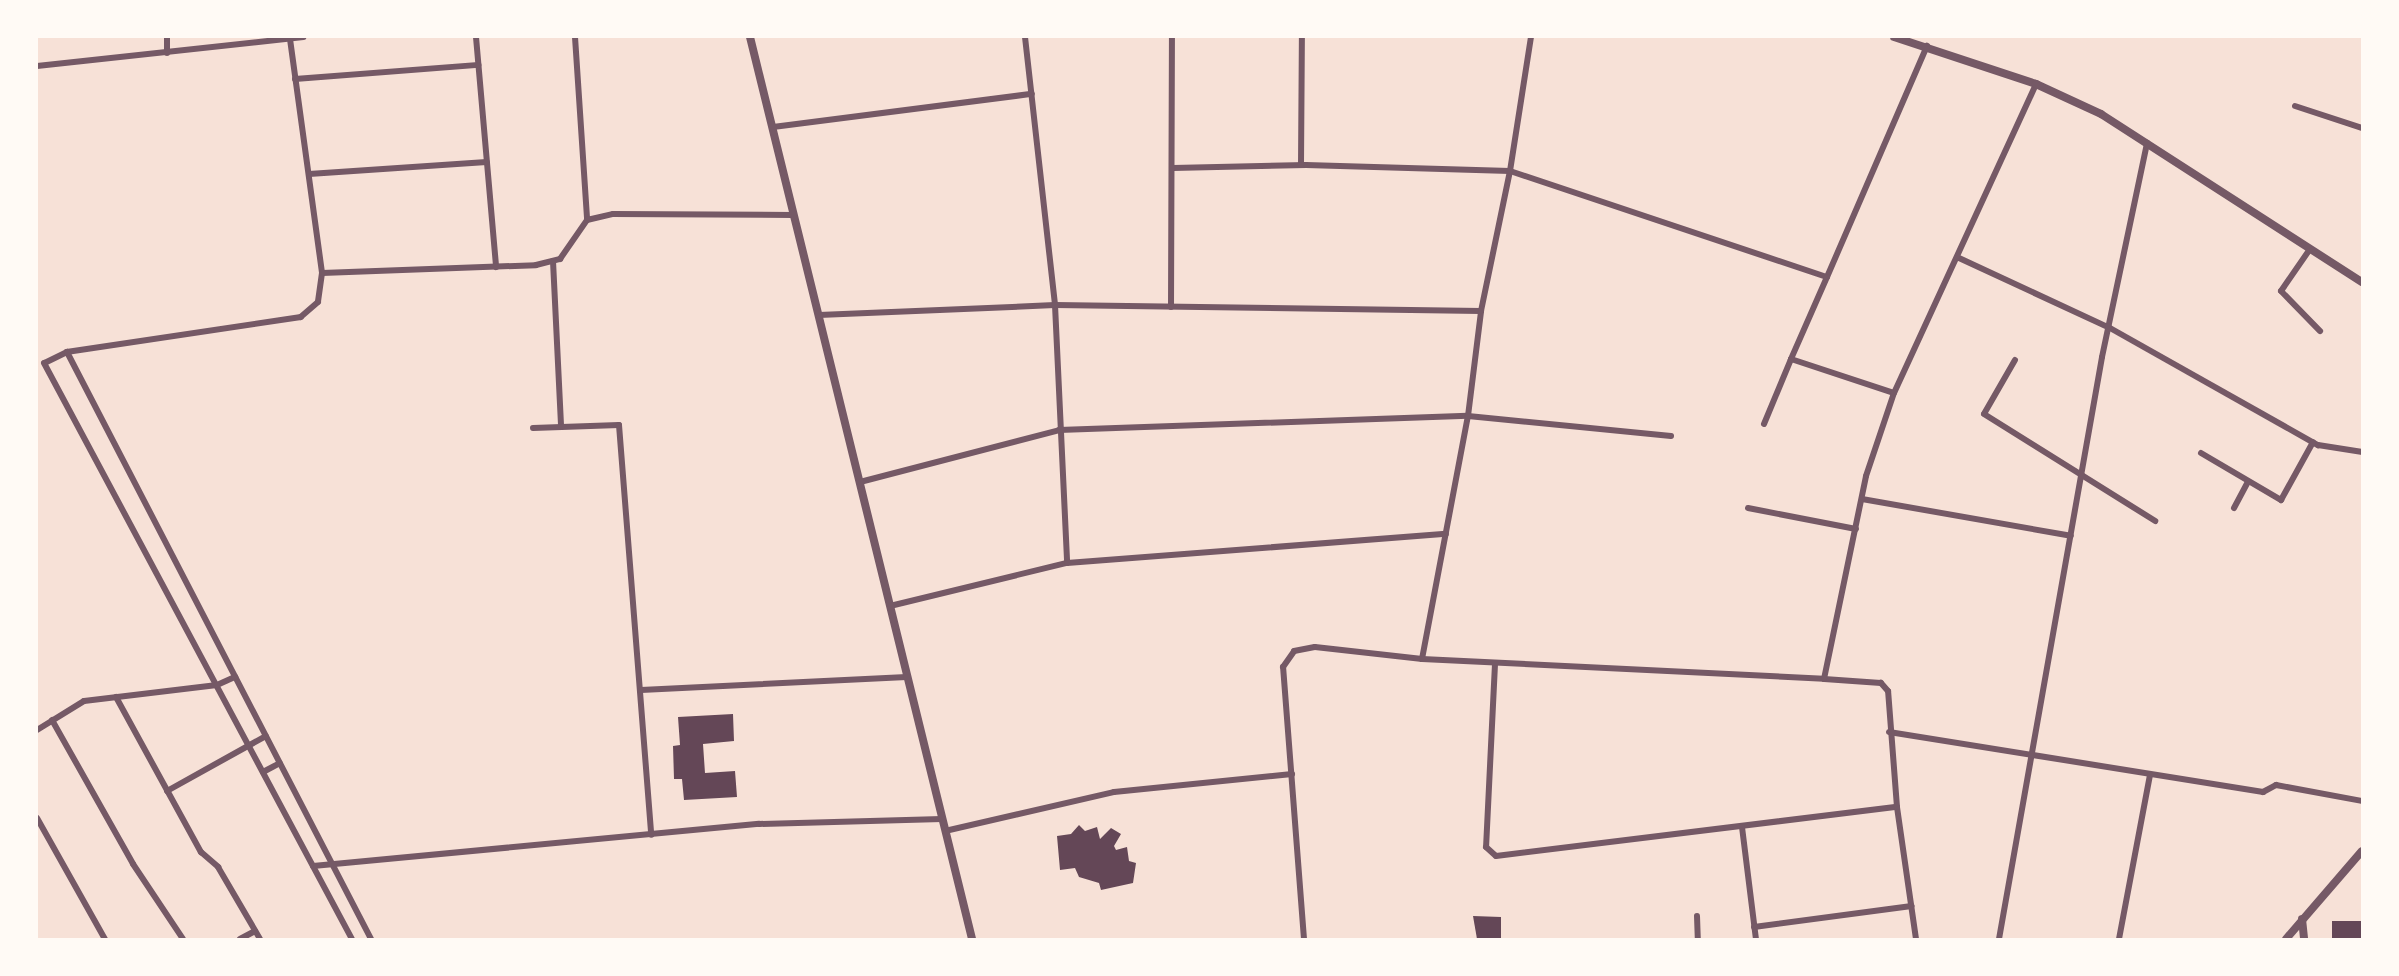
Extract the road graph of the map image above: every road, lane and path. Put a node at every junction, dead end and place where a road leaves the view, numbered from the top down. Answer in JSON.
{"nodes":[{"id":1,"x":167,"y":37,"type":"edge"},
{"id":2,"x":303,"y":37,"type":"edge"},
{"id":3,"x":476,"y":37,"type":"edge"},
{"id":4,"x":575,"y":37,"type":"edge"},
{"id":5,"x":750,"y":37,"type":"edge"},
{"id":6,"x":1025,"y":37,"type":"edge"},
{"id":7,"x":1172,"y":37,"type":"edge"},
{"id":8,"x":1302,"y":37,"type":"edge"},
{"id":9,"x":1531,"y":37,"type":"edge"},
{"id":10,"x":1894,"y":37,"type":"edge"},
{"id":11,"x":290,"y":39,"type":"junction"},
{"id":12,"x":1927,"y":46,"type":"junction"},
{"id":13,"x":167,"y":53,"type":"junction"},
{"id":14,"x":478,"y":65,"type":"junction"},
{"id":15,"x":37,"y":66,"type":"edge"},
{"id":16,"x":295,"y":79,"type":"junction"},
{"id":17,"x":2036,"y":84,"type":"junction"},
{"id":18,"x":1032,"y":94,"type":"junction"},
{"id":19,"x":2295,"y":106,"type":"dead end"},
{"id":20,"x":773,"y":127,"type":"junction"},
{"id":21,"x":2362,"y":128,"type":"edge"},
{"id":22,"x":2147,"y":143,"type":"junction"},
{"id":23,"x":487,"y":162,"type":"junction"},
{"id":24,"x":1301,"y":165,"type":"junction"},
{"id":25,"x":1173,"y":168,"type":"junction"},
{"id":26,"x":1510,"y":171,"type":"junction"},
{"id":27,"x":309,"y":174,"type":"junction"},
{"id":28,"x":793,"y":215,"type":"junction"},
{"id":29,"x":587,"y":220,"type":"junction"},
{"id":30,"x":2309,"y":249,"type":"junction"},
{"id":31,"x":1959,"y":258,"type":"junction"},
{"id":32,"x":553,"y":261,"type":"junction"},
{"id":33,"x":496,"y":267,"type":"junction"},
{"id":34,"x":323,"y":273,"type":"junction"},
{"id":35,"x":1827,"y":276,"type":"junction"},
{"id":36,"x":2362,"y":282,"type":"edge"},
{"id":37,"x":1055,"y":305,"type":"junction"},
{"id":38,"x":1171,"y":307,"type":"junction"},
{"id":39,"x":1481,"y":311,"type":"junction"},
{"id":40,"x":819,"y":315,"type":"junction"},
{"id":41,"x":2109,"y":328,"type":"junction"},
{"id":42,"x":2320,"y":331,"type":"dead end"},
{"id":43,"x":67,"y":352,"type":"junction"},
{"id":44,"x":1791,"y":359,"type":"junction"},
{"id":45,"x":2015,"y":360,"type":"dead end"},
{"id":46,"x":1894,"y":393,"type":"junction"},
{"id":47,"x":1468,"y":416,"type":"junction"},
{"id":48,"x":1764,"y":424,"type":"dead end"},
{"id":49,"x":561,"y":427,"type":"junction"},
{"id":50,"x":533,"y":428,"type":"dead end"},
{"id":51,"x":1059,"y":430,"type":"junction"},
{"id":52,"x":1671,"y":436,"type":"dead end"},
{"id":53,"x":2313,"y":442,"type":"junction"},
{"id":54,"x":2362,"y":452,"type":"edge"},
{"id":55,"x":2201,"y":453,"type":"dead end"},
{"id":56,"x":2082,"y":475,"type":"junction"},
{"id":57,"x":860,"y":482,"type":"junction"},
{"id":58,"x":2249,"y":482,"type":"junction"},
{"id":59,"x":1862,"y":499,"type":"junction"},
{"id":60,"x":1748,"y":508,"type":"dead end"},
{"id":61,"x":2234,"y":508,"type":"dead end"},
{"id":62,"x":2155,"y":522,"type":"dead end"},
{"id":63,"x":1856,"y":529,"type":"junction"},
{"id":64,"x":1446,"y":534,"type":"junction"},
{"id":65,"x":2071,"y":536,"type":"junction"},
{"id":66,"x":1067,"y":563,"type":"junction"},
{"id":67,"x":890,"y":606,"type":"junction"},
{"id":68,"x":1422,"y":659,"type":"junction"},
{"id":69,"x":1495,"y":664,"type":"junction"},
{"id":70,"x":235,"y":677,"type":"junction"},
{"id":71,"x":907,"y":677,"type":"junction"},
{"id":72,"x":1824,"y":679,"type":"junction"},
{"id":73,"x":216,"y":685,"type":"junction"},
{"id":74,"x":641,"y":690,"type":"junction"},
{"id":75,"x":116,"y":697,"type":"junction"},
{"id":76,"x":52,"y":720,"type":"junction"},
{"id":77,"x":37,"y":730,"type":"edge"},
{"id":78,"x":1889,"y":732,"type":"junction"},
{"id":79,"x":266,"y":736,"type":"junction"},
{"id":80,"x":248,"y":744,"type":"junction"},
{"id":81,"x":2030,"y":756,"type":"junction"},
{"id":82,"x":280,"y":763,"type":"junction"},
{"id":83,"x":263,"y":772,"type":"junction"},
{"id":84,"x":1292,"y":774,"type":"junction"},
{"id":85,"x":2150,"y":775,"type":"junction"},
{"id":86,"x":167,"y":791,"type":"junction"},
{"id":87,"x":2362,"y":801,"type":"edge"},
{"id":88,"x":1897,"y":807,"type":"junction"},
{"id":89,"x":37,"y":818,"type":"edge"},
{"id":90,"x":942,"y":818,"type":"junction"},
{"id":91,"x":1742,"y":827,"type":"junction"},
{"id":92,"x":945,"y":831,"type":"junction"},
{"id":93,"x":652,"y":835,"type":"junction"},
{"id":94,"x":2362,"y":851,"type":"edge"},
{"id":95,"x":332,"y":864,"type":"junction"},
{"id":96,"x":313,"y":866,"type":"junction"},
{"id":97,"x":1912,"y":906,"type":"junction"},
{"id":98,"x":1697,"y":916,"type":"dead end"},
{"id":99,"x":2302,"y":919,"type":"junction"},
{"id":100,"x":1754,"y":927,"type":"junction"},
{"id":101,"x":255,"y":931,"type":"junction"},
{"id":102,"x":104,"y":939,"type":"edge"},
{"id":103,"x":183,"y":939,"type":"edge"},
{"id":104,"x":240,"y":939,"type":"edge"},
{"id":105,"x":260,"y":939,"type":"edge"},
{"id":106,"x":352,"y":939,"type":"edge"},
{"id":107,"x":371,"y":939,"type":"edge"},
{"id":108,"x":972,"y":939,"type":"edge"},
{"id":109,"x":1304,"y":939,"type":"edge"},
{"id":110,"x":1698,"y":939,"type":"edge"},
{"id":111,"x":1756,"y":939,"type":"edge"},
{"id":112,"x":1916,"y":939,"type":"edge"},
{"id":113,"x":1999,"y":939,"type":"edge"},
{"id":114,"x":2119,"y":939,"type":"edge"},
{"id":115,"x":2286,"y":939,"type":"edge"},
{"id":116,"x":2304,"y":939,"type":"edge"}],
"edges":[{"from":1,"to":13,"type":"street"},
{"from":2,"to":11,"type":"street"},
{"from":3,"to":14,"type":"street"},
{"from":4,"to":29,"type":"street"},
{"from":5,"to":20,"type":"street"},
{"from":6,"to":18,"type":"street"},
{"from":7,"to":25,"type":"street"},
{"from":8,"to":24,"type":"street"},
{"from":9,"to":26,"type":"street"},
{"from":10,"to":12,"type":"street"},
{"from":11,"to":13,"type":"street"},
{"from":11,"to":16,"type":"street"},
{"from":12,"to":17,"type":"street"},
{"from":12,"to":35,"type":"street"},
{"from":13,"to":15,"type":"street"},
{"from":14,"to":16,"type":"street"},
{"from":14,"to":23,"type":"street"},
{"from":16,"to":27,"type":"street"},
{"from":17,"to":22,"type":"street"},
{"from":17,"to":31,"type":"street"},
{"from":18,"to":20,"type":"street"},
{"from":18,"to":37,"type":"street"},
{"from":19,"to":21,"type":"street"},
{"from":20,"to":28,"type":"street"},
{"from":22,"to":30,"type":"street"},
{"from":22,"to":41,"type":"street"},
{"from":23,"to":27,"type":"street"},
{"from":23,"to":33,"type":"street"},
{"from":24,"to":25,"type":"street"},
{"from":24,"to":26,"type":"street"},
{"from":25,"to":38,"type":"street"},
{"from":26,"to":35,"type":"street"},
{"from":26,"to":39,"type":"street"},
{"from":27,"to":34,"type":"street"},
{"from":28,"to":29,"type":"street"},
{"from":28,"to":40,"type":"street"},
{"from":29,"to":32,"type":"street"},
{"from":30,"to":36,"type":"street"},
{"from":30,"to":42,"type":"street"},
{"from":31,"to":41,"type":"street"},
{"from":31,"to":46,"type":"street"},
{"from":32,"to":33,"type":"street"},
{"from":32,"to":49,"type":"street"},
{"from":33,"to":34,"type":"street"},
{"from":34,"to":43,"type":"street"},
{"from":35,"to":44,"type":"street"},
{"from":37,"to":38,"type":"street"},
{"from":37,"to":40,"type":"street"},
{"from":37,"to":51,"type":"street"},
{"from":38,"to":39,"type":"street"},
{"from":39,"to":47,"type":"street"},
{"from":40,"to":57,"type":"street"},
{"from":41,"to":53,"type":"street"},
{"from":41,"to":56,"type":"street"},
{"from":43,"to":70,"type":"street"},
{"from":43,"to":73,"type":"street"},
{"from":44,"to":46,"type":"street"},
{"from":44,"to":48,"type":"street"},
{"from":45,"to":56,"type":"street"},
{"from":46,"to":59,"type":"street"},
{"from":47,"to":51,"type":"street"},
{"from":47,"to":52,"type":"street"},
{"from":47,"to":64,"type":"street"},
{"from":49,"to":50,"type":"street"},
{"from":49,"to":74,"type":"street"},
{"from":51,"to":57,"type":"street"},
{"from":51,"to":66,"type":"street"},
{"from":53,"to":54,"type":"street"},
{"from":53,"to":58,"type":"street"},
{"from":55,"to":58,"type":"street"},
{"from":56,"to":62,"type":"street"},
{"from":56,"to":65,"type":"street"},
{"from":57,"to":67,"type":"street"},
{"from":58,"to":61,"type":"street"},
{"from":59,"to":63,"type":"street"},
{"from":59,"to":65,"type":"street"},
{"from":60,"to":63,"type":"street"},
{"from":63,"to":72,"type":"street"},
{"from":64,"to":66,"type":"street"},
{"from":64,"to":68,"type":"street"},
{"from":65,"to":81,"type":"street"},
{"from":66,"to":67,"type":"street"},
{"from":67,"to":71,"type":"street"},
{"from":68,"to":69,"type":"street"},
{"from":68,"to":84,"type":"street"},
{"from":69,"to":72,"type":"street"},
{"from":69,"to":91,"type":"street"},
{"from":70,"to":73,"type":"street"},
{"from":70,"to":79,"type":"street"},
{"from":71,"to":74,"type":"street"},
{"from":71,"to":90,"type":"street"},
{"from":72,"to":78,"type":"street"},
{"from":73,"to":75,"type":"street"},
{"from":73,"to":80,"type":"street"},
{"from":74,"to":93,"type":"street"},
{"from":75,"to":76,"type":"street"},
{"from":75,"to":86,"type":"street"},
{"from":76,"to":77,"type":"street"},
{"from":76,"to":103,"type":"street"},
{"from":78,"to":81,"type":"street"},
{"from":78,"to":88,"type":"street"},
{"from":79,"to":80,"type":"street"},
{"from":79,"to":82,"type":"street"},
{"from":80,"to":83,"type":"street"},
{"from":80,"to":86,"type":"street"},
{"from":81,"to":85,"type":"street"},
{"from":81,"to":113,"type":"street"},
{"from":82,"to":83,"type":"street"},
{"from":82,"to":95,"type":"street"},
{"from":83,"to":96,"type":"street"},
{"from":84,"to":92,"type":"street"},
{"from":84,"to":109,"type":"street"},
{"from":85,"to":87,"type":"street"},
{"from":85,"to":114,"type":"street"},
{"from":86,"to":101,"type":"street"},
{"from":88,"to":91,"type":"street"},
{"from":88,"to":97,"type":"street"},
{"from":89,"to":102,"type":"street"},
{"from":90,"to":92,"type":"street"},
{"from":90,"to":93,"type":"street"},
{"from":91,"to":100,"type":"street"},
{"from":92,"to":108,"type":"street"},
{"from":93,"to":95,"type":"street"},
{"from":94,"to":99,"type":"street"},
{"from":95,"to":96,"type":"street"},
{"from":95,"to":107,"type":"street"},
{"from":96,"to":106,"type":"street"},
{"from":97,"to":100,"type":"street"},
{"from":97,"to":112,"type":"street"},
{"from":98,"to":110,"type":"street"},
{"from":99,"to":115,"type":"street"},
{"from":99,"to":116,"type":"street"},
{"from":100,"to":111,"type":"street"},
{"from":101,"to":104,"type":"street"},
{"from":101,"to":105,"type":"street"}]}
